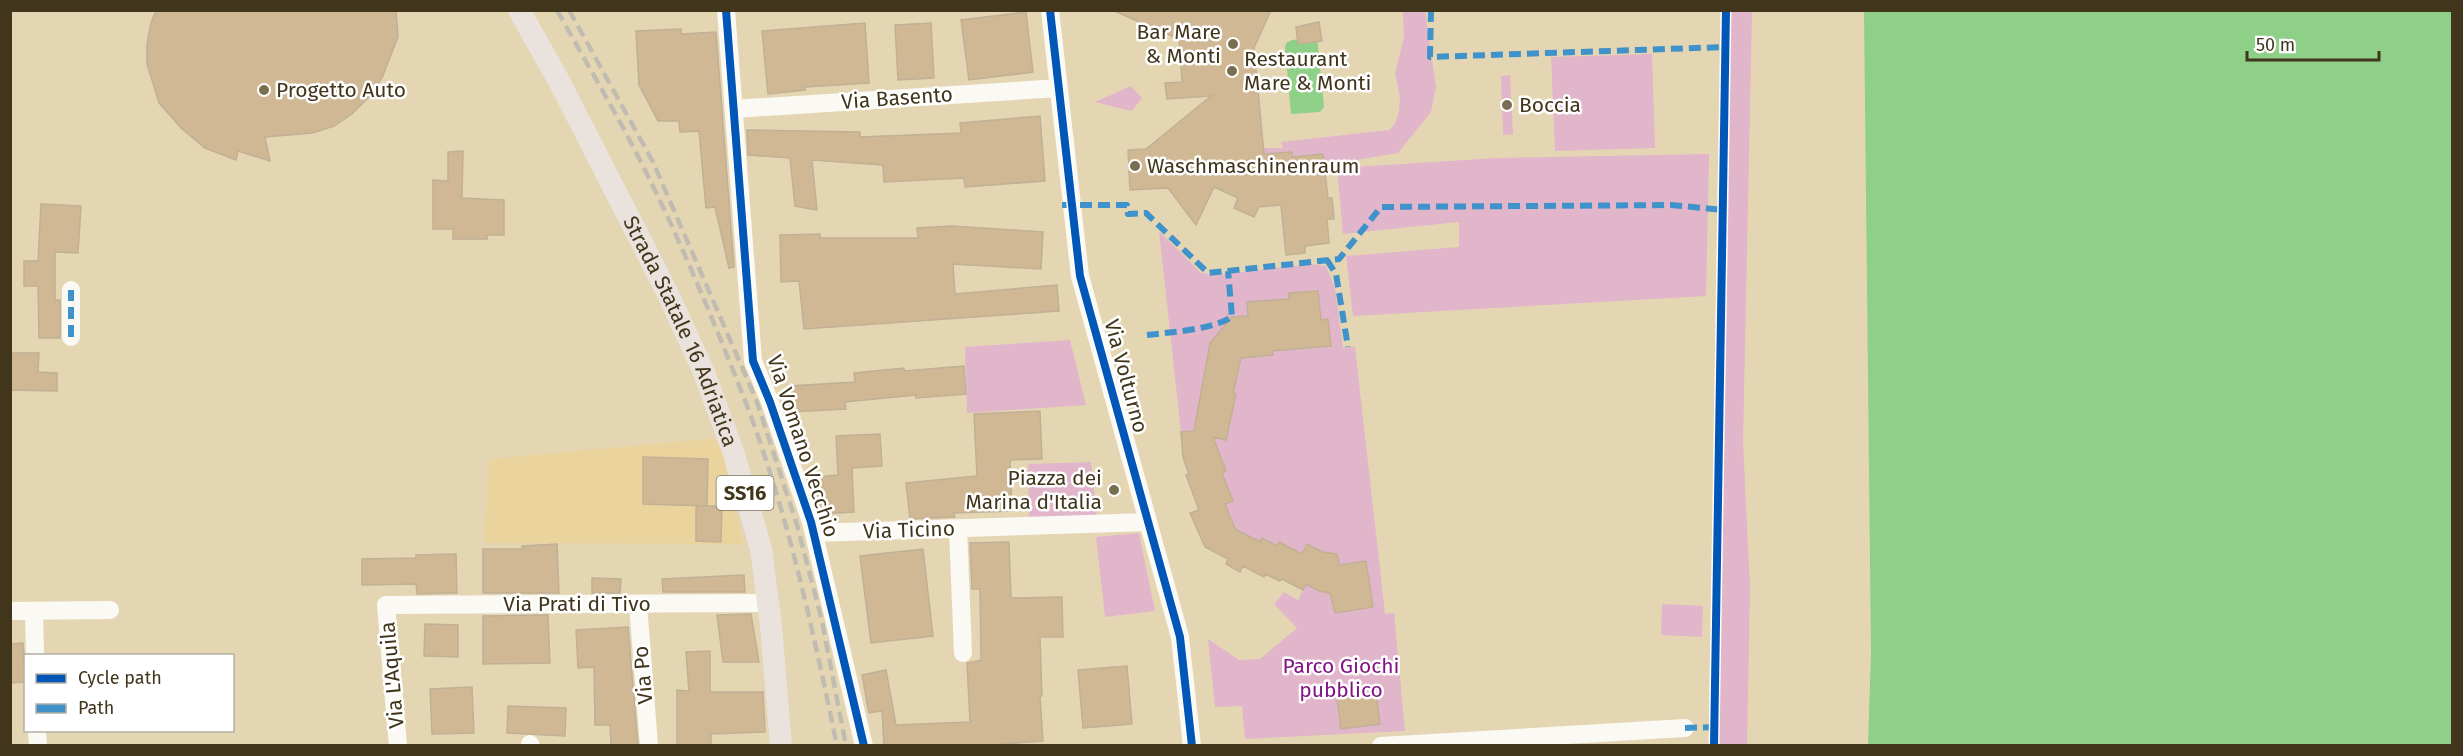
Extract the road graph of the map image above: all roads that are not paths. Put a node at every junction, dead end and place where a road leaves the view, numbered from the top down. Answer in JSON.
{"nodes":[{"id":1,"x":519,"y":10,"type":"edge"},
{"id":2,"x":726,"y":10,"type":"edge"},
{"id":3,"x":1050,"y":10,"type":"edge"},
{"id":4,"x":1059,"y":87,"type":"junction"},
{"id":5,"x":734,"y":109,"type":"junction"},
{"id":6,"x":71,"y":290,"type":"dead end"},
{"id":7,"x":70,"y":338,"type":"dead end"},
{"id":8,"x":1148,"y":522,"type":"junction"},
{"id":9,"x":958,"y":528,"type":"junction"},
{"id":10,"x":814,"y":533,"type":"junction"},
{"id":11,"x":768,"y":603,"type":"junction"},
{"id":12,"x":638,"y":604,"type":"junction"},
{"id":13,"x":386,"y":605,"type":"joint"},
{"id":14,"x":110,"y":610,"type":"dead end"},
{"id":15,"x":10,"y":611,"type":"edge"},
{"id":16,"x":34,"y":611,"type":"junction"},
{"id":17,"x":963,"y":653,"type":"dead end"},
{"id":18,"x":35,"y":654,"type":"edge"},
{"id":19,"x":1685,"y":728,"type":"dead end"},
{"id":20,"x":780,"y":737,"type":"edge"},
{"id":21,"x":398,"y":746,"type":"edge"},
{"id":22,"x":649,"y":746,"type":"edge"},
{"id":23,"x":795,"y":746,"type":"edge"},
{"id":24,"x":864,"y":746,"type":"edge"},
{"id":25,"x":1192,"y":746,"type":"edge"},
{"id":26,"x":1380,"y":746,"type":"edge"}],
"edges":[{"from":1,"to":11,"type":"main road","name":"Strada Statale 16 Adriatica","number":"SS16"},
{"from":2,"to":5,"type":"street","name":"Via Vomano Vecchio"},
{"from":3,"to":4,"type":"street","name":"Via Volturno"},
{"from":4,"to":5,"type":"street","name":"Via Basento"},
{"from":4,"to":8,"type":"street","name":"Via Volturno"},
{"from":5,"to":10,"type":"street","name":"Via Vomano Vecchio"},
{"from":6,"to":7,"type":"street"},
{"from":8,"to":9,"type":"street","name":"Via Ticino"},
{"from":8,"to":25,"type":"street","name":"Via Volturno"},
{"from":9,"to":10,"type":"street","name":"Via Ticino"},
{"from":9,"to":17,"type":"street"},
{"from":10,"to":24,"type":"street","name":"Via Vomano Vecchio"},
{"from":11,"to":12,"type":"street","name":"Via Prati di Tivo"},
{"from":11,"to":20,"type":"main road","name":"Strada Statale 16 Adriatica","number":"SS16"},
{"from":12,"to":13,"type":"street","name":"Via Prati di Tivo"},
{"from":12,"to":22,"type":"street","name":"Via Po"},
{"from":13,"to":21,"type":"street","name":"Via L'Aquila"},
{"from":14,"to":16,"type":"street"},
{"from":15,"to":16,"type":"street"},
{"from":16,"to":18,"type":"street"},
{"from":19,"to":26,"type":"street"},
{"from":20,"to":23,"type":"street"}]}
